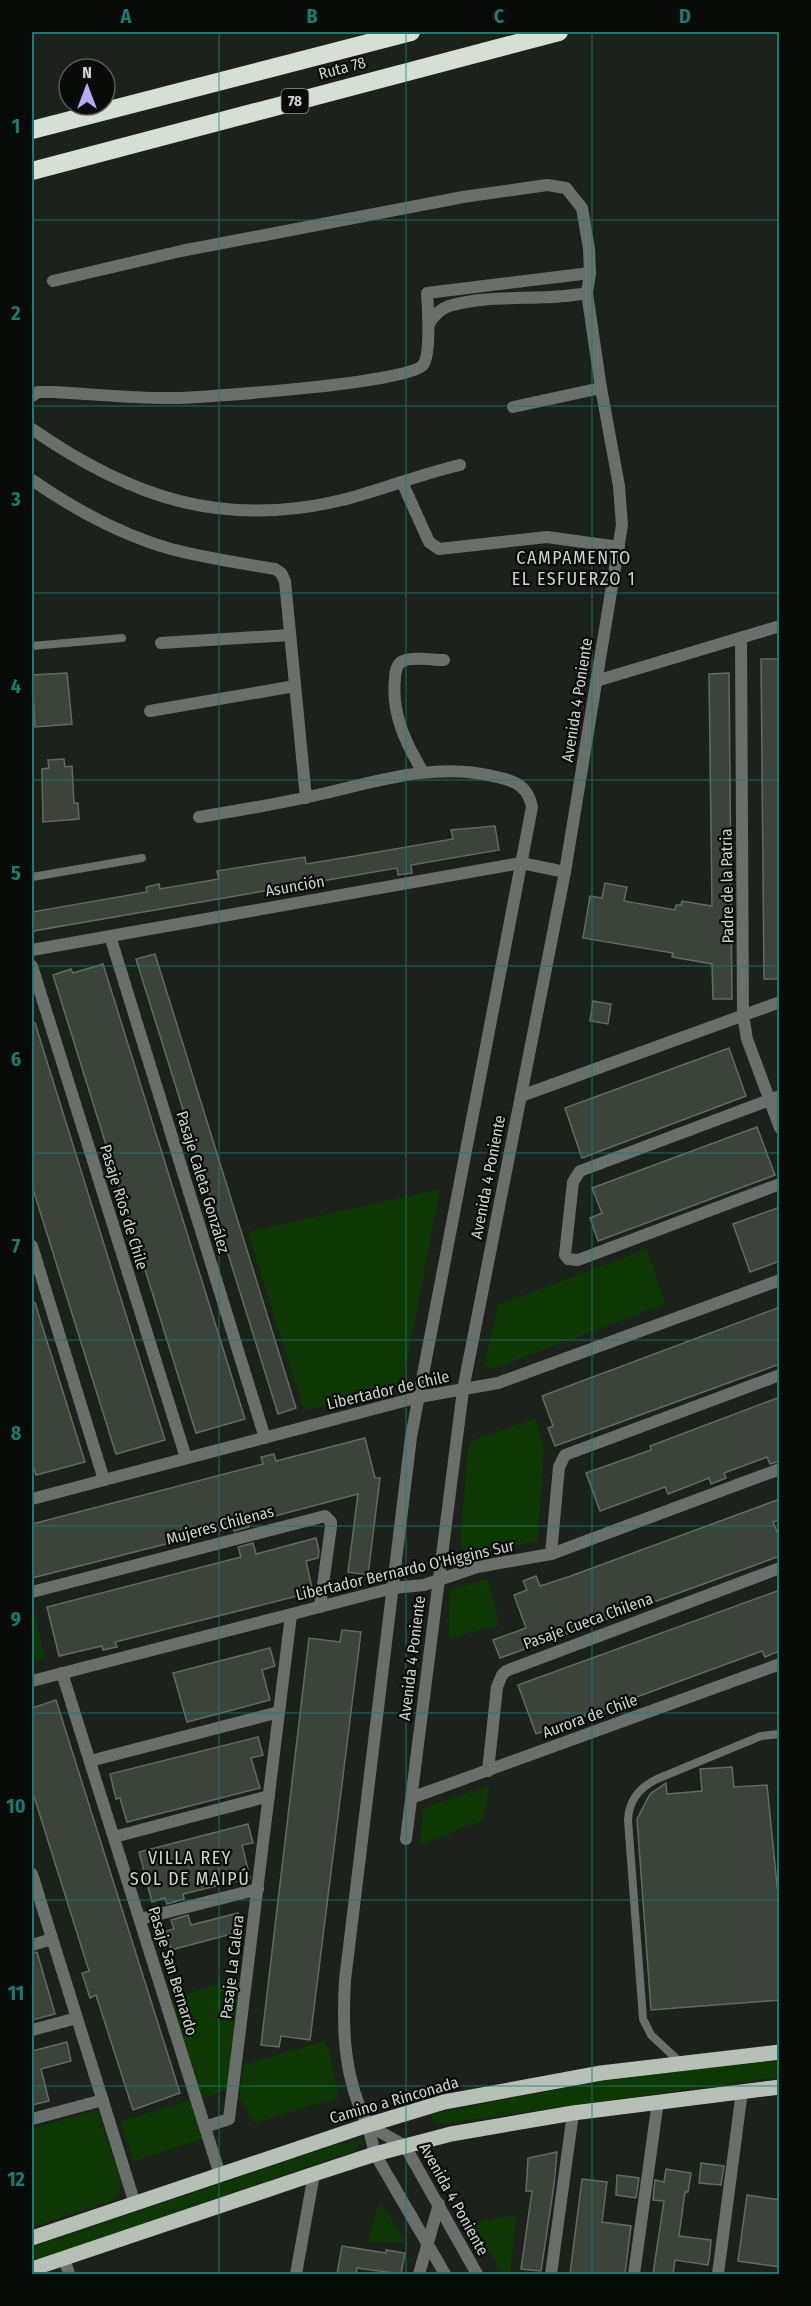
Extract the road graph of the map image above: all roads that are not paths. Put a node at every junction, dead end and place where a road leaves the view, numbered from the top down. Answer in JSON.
{"nodes":[{"id":1,"x":411,"y":32,"type":"edge"},
{"id":2,"x":559,"y":32,"type":"edge"},
{"id":3,"x":32,"y":130,"type":"edge"},
{"id":4,"x":32,"y":171,"type":"edge"},
{"id":5,"x":590,"y":273,"type":"junction"},
{"id":6,"x":53,"y":281,"type":"dead end"},
{"id":7,"x":587,"y":293,"type":"junction"},
{"id":8,"x":429,"y":324,"type":"junction"},
{"id":9,"x":601,"y":388,"type":"junction"},
{"id":10,"x":32,"y":396,"type":"edge"},
{"id":11,"x":513,"y":407,"type":"dead end"},
{"id":12,"x":32,"y":429,"type":"edge"},
{"id":13,"x":460,"y":465,"type":"dead end"},
{"id":14,"x":32,"y":480,"type":"edge"},
{"id":15,"x":402,"y":482,"type":"junction"},
{"id":16,"x":619,"y":547,"type":"junction"},
{"id":17,"x":780,"y":626,"type":"edge"},
{"id":18,"x":290,"y":635,"type":"junction"},
{"id":19,"x":122,"y":638,"type":"dead end"},
{"id":20,"x":741,"y":638,"type":"junction"},
{"id":21,"x":161,"y":643,"type":"dead end"},
{"id":22,"x":32,"y":646,"type":"edge"},
{"id":23,"x":444,"y":660,"type":"dead end"},
{"id":24,"x":596,"y":681,"type":"junction"},
{"id":25,"x":295,"y":686,"type":"junction"},
{"id":26,"x":150,"y":711,"type":"dead end"},
{"id":27,"x":423,"y":772,"type":"junction"},
{"id":28,"x":306,"y":798,"type":"junction"},
{"id":29,"x":199,"y":817,"type":"dead end"},
{"id":30,"x":142,"y":858,"type":"dead end"},
{"id":31,"x":521,"y":863,"type":"junction"},
{"id":32,"x":565,"y":872,"type":"junction"},
{"id":33,"x":32,"y":877,"type":"edge"},
{"id":34,"x":110,"y":936,"type":"junction"},
{"id":35,"x":32,"y":950,"type":"edge"},
{"id":36,"x":32,"y":966,"type":"edge"},
{"id":37,"x":780,"y":1002,"type":"edge"},
{"id":38,"x":743,"y":1015,"type":"junction"},
{"id":39,"x":521,"y":1096,"type":"junction"},
{"id":40,"x":774,"y":1098,"type":"edge"},
{"id":41,"x":780,"y":1128,"type":"edge"},
{"id":42,"x":780,"y":1184,"type":"edge"},
{"id":43,"x":32,"y":1246,"type":"edge"},
{"id":44,"x":780,"y":1280,"type":"edge"},
{"id":45,"x":780,"y":1375,"type":"edge"},
{"id":46,"x":463,"y":1390,"type":"junction"},
{"id":47,"x":419,"y":1397,"type":"junction"},
{"id":48,"x":265,"y":1438,"type":"junction"},
{"id":49,"x":186,"y":1458,"type":"junction"},
{"id":50,"x":780,"y":1469,"type":"edge"},
{"id":51,"x":104,"y":1480,"type":"junction"},
{"id":52,"x":32,"y":1499,"type":"edge"},
{"id":53,"x":551,"y":1554,"type":"junction"},
{"id":54,"x":780,"y":1568,"type":"edge"},
{"id":55,"x":438,"y":1581,"type":"junction"},
{"id":56,"x":393,"y":1588,"type":"junction"},
{"id":57,"x":32,"y":1592,"type":"edge"},
{"id":58,"x":320,"y":1607,"type":"junction"},
{"id":59,"x":291,"y":1615,"type":"junction"},
{"id":60,"x":780,"y":1664,"type":"edge"},
{"id":61,"x":63,"y":1673,"type":"junction"},
{"id":62,"x":32,"y":1681,"type":"edge"},
{"id":63,"x":279,"y":1712,"type":"junction"},
{"id":64,"x":780,"y":1734,"type":"edge"},
{"id":65,"x":90,"y":1761,"type":"junction"},
{"id":66,"x":488,"y":1771,"type":"junction"},
{"id":67,"x":269,"y":1796,"type":"junction"},
{"id":68,"x":411,"y":1798,"type":"junction"},
{"id":69,"x":114,"y":1837,"type":"junction"},
{"id":70,"x":406,"y":1839,"type":"dead end"},
{"id":71,"x":32,"y":1874,"type":"edge"},
{"id":72,"x":258,"y":1889,"type":"junction"},
{"id":73,"x":140,"y":1919,"type":"junction"},
{"id":74,"x":52,"y":1939,"type":"junction"},
{"id":75,"x":32,"y":1945,"type":"edge"},
{"id":76,"x":77,"y":2018,"type":"junction"},
{"id":77,"x":32,"y":2030,"type":"edge"},
{"id":78,"x":780,"y":2052,"type":"edge"},
{"id":79,"x":681,"y":2063,"type":"junction"},
{"id":80,"x":780,"y":2087,"type":"edge"},
{"id":81,"x":742,"y":2091,"type":"junction"},
{"id":82,"x":103,"y":2100,"type":"junction"},
{"id":83,"x":658,"y":2101,"type":"junction"},
{"id":84,"x":573,"y":2113,"type":"junction"},
{"id":85,"x":32,"y":2119,"type":"edge"},
{"id":86,"x":368,"y":2125,"type":"junction"},
{"id":87,"x":205,"y":2127,"type":"junction"},
{"id":88,"x":405,"y":2146,"type":"junction"},
{"id":89,"x":375,"y":2154,"type":"junction"},
{"id":90,"x":314,"y":2174,"type":"junction"},
{"id":91,"x":220,"y":2175,"type":"junction"},
{"id":92,"x":135,"y":2204,"type":"junction"},
{"id":93,"x":439,"y":2204,"type":"junction"},
{"id":94,"x":32,"y":2238,"type":"edge"},
{"id":95,"x":428,"y":2243,"type":"junction"},
{"id":96,"x":63,"y":2258,"type":"junction"},
{"id":97,"x":32,"y":2269,"type":"edge"},
{"id":98,"x":69,"y":2274,"type":"edge"},
{"id":99,"x":296,"y":2274,"type":"edge"},
{"id":100,"x":419,"y":2274,"type":"edge"},
{"id":101,"x":445,"y":2274,"type":"edge"},
{"id":102,"x":477,"y":2274,"type":"edge"},
{"id":103,"x":551,"y":2274,"type":"edge"},
{"id":104,"x":634,"y":2274,"type":"edge"},
{"id":105,"x":718,"y":2274,"type":"edge"}],
"edges":[{"from":1,"to":3,"type":"highway","name":"Ruta 78","number":"78"},
{"from":2,"to":4,"type":"highway","name":"Ruta 78","number":"78"},
{"from":5,"to":6,"type":"street","name":"Avenida 4 Poniente"},
{"from":5,"to":7,"type":"street","name":"Avenida 4 Poniente"},
{"from":5,"to":8,"type":"street"},
{"from":7,"to":8,"type":"street"},
{"from":7,"to":9,"type":"street","name":"Avenida 4 Poniente"},
{"from":8,"to":10,"type":"street"},
{"from":9,"to":11,"type":"street"},
{"from":9,"to":16,"type":"street","name":"Avenida 4 Poniente"},
{"from":12,"to":15,"type":"street"},
{"from":13,"to":15,"type":"street"},
{"from":14,"to":18,"type":"street"},
{"from":15,"to":16,"type":"street"},
{"from":16,"to":24,"type":"street","name":"Avenida 4 Poniente"},
{"from":17,"to":20,"type":"street"},
{"from":18,"to":21,"type":"street"},
{"from":18,"to":25,"type":"street"},
{"from":19,"to":22,"type":"lane"},
{"from":20,"to":24,"type":"street"},
{"from":20,"to":38,"type":"street","name":"Padre de la Patria"},
{"from":23,"to":27,"type":"street"},
{"from":24,"to":32,"type":"street","name":"Avenida 4 Poniente"},
{"from":25,"to":26,"type":"street"},
{"from":25,"to":28,"type":"street"},
{"from":27,"to":28,"type":"street"},
{"from":27,"to":31,"type":"street","name":"Avenida 4 Poniente"},
{"from":28,"to":29,"type":"street"},
{"from":30,"to":33,"type":"lane"},
{"from":31,"to":32,"type":"street","name":"Asunción"},
{"from":31,"to":34,"type":"street","name":"Asunción"},
{"from":31,"to":47,"type":"street","name":"Avenida 4 Poniente"},
{"from":32,"to":39,"type":"street","name":"Avenida 4 Poniente"},
{"from":34,"to":35,"type":"street","name":"Asunción"},
{"from":34,"to":48,"type":"street","name":"Pasaje Caleta González"},
{"from":36,"to":49,"type":"street","name":"Pasaje Ríos de Chile"},
{"from":37,"to":38,"type":"street"},
{"from":38,"to":39,"type":"street"},
{"from":38,"to":40,"type":"street","name":"Padre de la Patria"},
{"from":39,"to":46,"type":"street","name":"Avenida 4 Poniente"},
{"from":40,"to":41,"type":"street","name":"Padre de la Patria"},
{"from":40,"to":42,"type":"street"},
{"from":43,"to":51,"type":"street"},
{"from":44,"to":46,"type":"street","name":"Libertador de Chile"},
{"from":45,"to":53,"type":"street"},
{"from":46,"to":47,"type":"street","name":"Libertador de Chile"},
{"from":46,"to":55,"type":"street","name":"Avenida 4 Poniente"},
{"from":47,"to":48,"type":"street","name":"Libertador de Chile"},
{"from":47,"to":56,"type":"street","name":"Avenida 4 Poniente"},
{"from":48,"to":49,"type":"street","name":"Libertador de Chile"},
{"from":49,"to":51,"type":"street","name":"Libertador de Chile"},
{"from":50,"to":53,"type":"street","name":"Libertador Bernardo O'Higgins Sur"},
{"from":51,"to":52,"type":"street","name":"Libertador de Chile"},
{"from":53,"to":55,"type":"street","name":"Libertador Bernardo O'Higgins Sur"},
{"from":54,"to":66,"type":"street","name":"Pasaje Cueca Chilena"},
{"from":55,"to":56,"type":"street","name":"Libertador Bernardo O'Higgins Sur"},
{"from":55,"to":68,"type":"street","name":"Avenida 4 Poniente"},
{"from":56,"to":58,"type":"street","name":"Libertador Bernardo O'Higgins Sur"},
{"from":56,"to":86,"type":"street","name":"Avenida 4 Poniente"},
{"from":57,"to":58,"type":"street","name":"Mujeres Chilenas"},
{"from":58,"to":59,"type":"street","name":"Libertador Bernardo O'Higgins Sur"},
{"from":59,"to":61,"type":"street","name":"Libertador Bernardo O'Higgins Sur"},
{"from":59,"to":63,"type":"street","name":"Pasaje La Calera"},
{"from":60,"to":66,"type":"street","name":"Aurora de Chile"},
{"from":61,"to":62,"type":"street","name":"Libertador Bernardo O'Higgins Sur"},
{"from":61,"to":65,"type":"street","name":"Pasaje San Bernardo"},
{"from":63,"to":65,"type":"street"},
{"from":63,"to":67,"type":"street","name":"Pasaje La Calera"},
{"from":64,"to":79,"type":"lane"},
{"from":65,"to":69,"type":"street","name":"Pasaje San Bernardo"},
{"from":66,"to":68,"type":"street","name":"Aurora de Chile"},
{"from":67,"to":69,"type":"street"},
{"from":67,"to":72,"type":"street","name":"Pasaje La Calera"},
{"from":68,"to":70,"type":"street","name":"Avenida 4 Poniente"},
{"from":69,"to":73,"type":"street","name":"Pasaje San Bernardo"},
{"from":71,"to":74,"type":"street"},
{"from":72,"to":73,"type":"street"},
{"from":72,"to":87,"type":"street","name":"Pasaje La Calera"},
{"from":73,"to":87,"type":"street","name":"Pasaje San Bernardo"},
{"from":74,"to":75,"type":"street"},
{"from":74,"to":76,"type":"street"},
{"from":76,"to":77,"type":"street"},
{"from":76,"to":82,"type":"street"},
{"from":78,"to":79,"type":"main road","name":"Camino a Rinconada"},
{"from":79,"to":86,"type":"main road","name":"Camino a Rinconada"},
{"from":80,"to":81,"type":"main road"},
{"from":81,"to":83,"type":"main road"},
{"from":81,"to":105,"type":"street"},
{"from":82,"to":85,"type":"street"},
{"from":82,"to":92,"type":"street"},
{"from":83,"to":84,"type":"main road"},
{"from":83,"to":104,"type":"street"},
{"from":84,"to":88,"type":"main road"},
{"from":84,"to":103,"type":"street"},
{"from":86,"to":88,"type":"street","name":"Avenida 4 Poniente"},
{"from":86,"to":89,"type":"street","name":"Avenida 4 Poniente"},
{"from":86,"to":91,"type":"main road","name":"Camino a Rinconada"},
{"from":87,"to":91,"type":"street","name":"Pasaje San Bernardo"},
{"from":88,"to":89,"type":"main road"},
{"from":88,"to":93,"type":"street","name":"Avenida 4 Poniente"},
{"from":89,"to":90,"type":"main road"},
{"from":89,"to":95,"type":"street","name":"Avenida 4 Poniente"},
{"from":90,"to":96,"type":"main road"},
{"from":90,"to":99,"type":"street"},
{"from":91,"to":92,"type":"main road","name":"Camino a Rinconada"},
{"from":92,"to":94,"type":"main road","name":"Camino a Rinconada"},
{"from":93,"to":95,"type":"street"},
{"from":93,"to":102,"type":"street","name":"Avenida 4 Poniente"},
{"from":95,"to":100,"type":"street"},
{"from":95,"to":101,"type":"street","name":"Avenida 4 Poniente"},
{"from":96,"to":97,"type":"main road"},
{"from":96,"to":98,"type":"street"}]}
